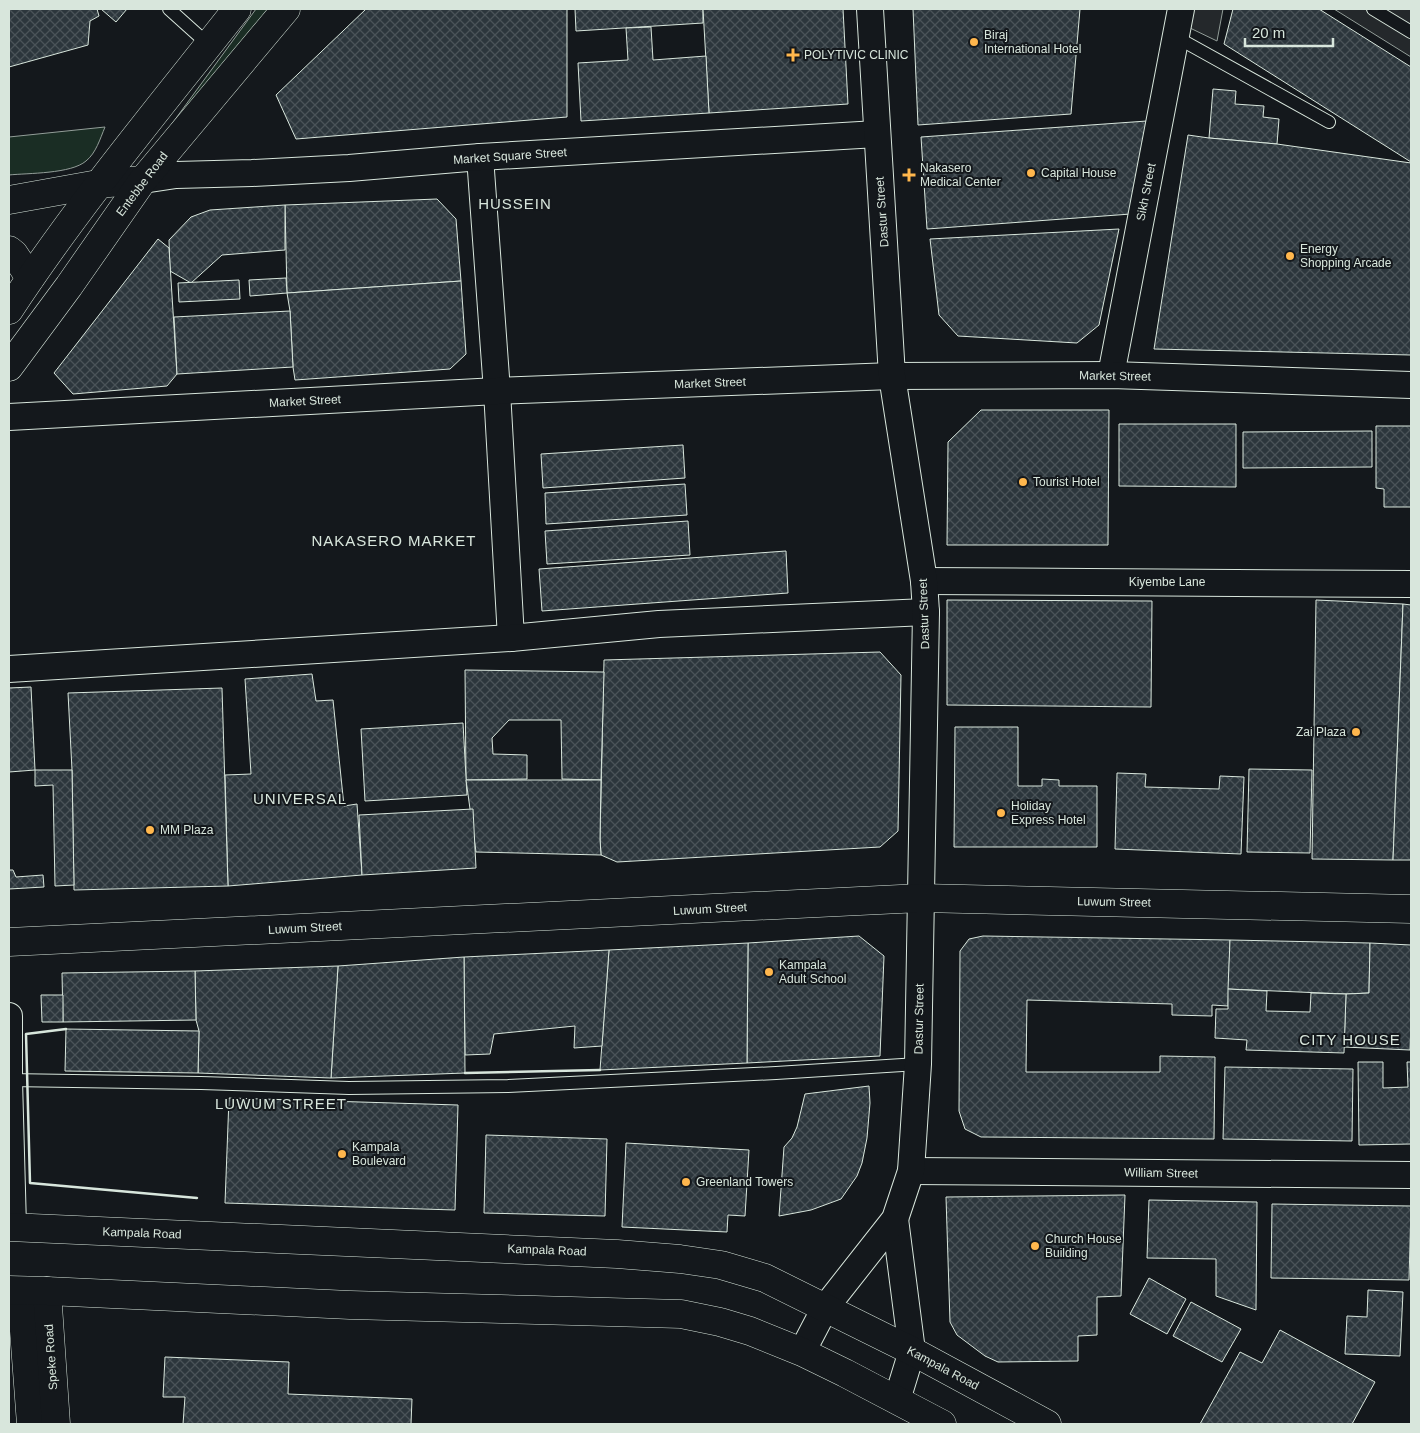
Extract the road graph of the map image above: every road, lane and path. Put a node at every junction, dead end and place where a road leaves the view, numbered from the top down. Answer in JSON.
{"nodes":[{"id":1,"x":169,"y":9,"type":"edge"},
{"id":2,"x":237,"y":9,"type":"edge"},
{"id":3,"x":286,"y":9,"type":"edge"},
{"id":4,"x":870,"y":9,"type":"edge"},
{"id":5,"x":1181,"y":9,"type":"edge"},
{"id":6,"x":1373,"y":9,"type":"edge"},
{"id":7,"x":1411,"y":32,"type":"edge"},
{"id":8,"x":1176,"y":37,"type":"junction"},
{"id":9,"x":209,"y":44,"type":"junction"},
{"id":10,"x":1329,"y":122,"type":"dead end"},
{"id":11,"x":878,"y":134,"type":"junction"},
{"id":12,"x":480,"y":158,"type":"junction"},
{"id":13,"x":143,"y":180,"type":"junction"},
{"id":14,"x":98,"y":184,"type":"junction"},
{"id":15,"x":9,"y":200,"type":"edge"},
{"id":16,"x":9,"y":250,"type":"edge"},
{"id":17,"x":30,"y":278,"type":"junction"},
{"id":18,"x":9,"y":310,"type":"edge"},
{"id":19,"x":9,"y":368,"type":"edge"},
{"id":20,"x":1111,"y":375,"type":"junction"},
{"id":21,"x":892,"y":376,"type":"junction"},
{"id":22,"x":1411,"y":385,"type":"edge"},
{"id":23,"x":497,"y":391,"type":"junction"},
{"id":24,"x":9,"y":417,"type":"edge"},
{"id":25,"x":924,"y":581,"type":"junction"},
{"id":26,"x":1411,"y":584,"type":"edge"},
{"id":27,"x":926,"y":612,"type":"junction"},
{"id":28,"x":511,"y":638,"type":"junction"},
{"id":29,"x":9,"y":669,"type":"edge"},
{"id":30,"x":921,"y":898,"type":"junction"},
{"id":31,"x":1411,"y":909,"type":"edge"},
{"id":32,"x":9,"y":942,"type":"edge"},
{"id":33,"x":9,"y":1016,"type":"edge"},
{"id":34,"x":918,"y":1064,"type":"junction"},
{"id":35,"x":9,"y":1080,"type":"edge"},
{"id":36,"x":911,"y":1171,"type":"junction"},
{"id":37,"x":1411,"y":1175,"type":"edge"},
{"id":38,"x":895,"y":1220,"type":"junction"},
{"id":39,"x":11,"y":1227,"type":"edge"},
{"id":40,"x":26,"y":1291,"type":"edge"},
{"id":41,"x":825,"y":1308,"type":"junction"},
{"id":42,"x":912,"y":1351,"type":"junction"},
{"id":43,"x":802,"y":1352,"type":"junction"},
{"id":44,"x":896,"y":1400,"type":"junction"},
{"id":45,"x":31,"y":1424,"type":"edge"},
{"id":46,"x":56,"y":1424,"type":"edge"},
{"id":47,"x":942,"y":1424,"type":"edge"},
{"id":48,"x":1047,"y":1424,"type":"edge"}],
"edges":[{"from":1,"to":9,"type":"lane"},
{"from":2,"to":9,"type":"main road"},
{"from":3,"to":13,"type":"main road","name":"Entebbe Road"},
{"from":4,"to":11,"type":"street","name":"Dastur Street"},
{"from":5,"to":8,"type":"street","name":"Sikh Street"},
{"from":6,"to":7,"type":"lane"},
{"from":8,"to":10,"type":"lane"},
{"from":8,"to":20,"type":"street","name":"Sikh Street"},
{"from":9,"to":14,"type":"main road"},
{"from":11,"to":12,"type":"street","name":"Market Square Street"},
{"from":11,"to":21,"type":"street","name":"Dastur Street"},
{"from":12,"to":13,"type":"street","name":"Market Square Street"},
{"from":12,"to":23,"type":"street"},
{"from":13,"to":14,"type":"main road"},
{"from":13,"to":19,"type":"main road","name":"Entebbe Road"},
{"from":14,"to":15,"type":"main road"},
{"from":14,"to":17,"type":"main road"},
{"from":16,"to":17,"type":"main road"},
{"from":17,"to":18,"type":"main road"},
{"from":20,"to":21,"type":"street","name":"Market Street"},
{"from":20,"to":22,"type":"street","name":"Market Street"},
{"from":21,"to":23,"type":"street","name":"Market Street"},
{"from":21,"to":25,"type":"street","name":"Dastur Street"},
{"from":23,"to":24,"type":"street","name":"Market Street"},
{"from":23,"to":28,"type":"street"},
{"from":25,"to":26,"type":"street","name":"Kiyembe Lane"},
{"from":25,"to":27,"type":"street","name":"Dastur Street"},
{"from":27,"to":28,"type":"street"},
{"from":27,"to":30,"type":"street","name":"Dastur Street"},
{"from":28,"to":29,"type":"street"},
{"from":30,"to":31,"type":"main road","name":"Luwum Street"},
{"from":30,"to":32,"type":"main road","name":"Luwum Street"},
{"from":30,"to":34,"type":"street","name":"Dastur Street"},
{"from":33,"to":35,"type":"street"},
{"from":34,"to":35,"type":"lane"},
{"from":34,"to":36,"type":"street","name":"Dastur Street"},
{"from":35,"to":39,"type":"street"},
{"from":36,"to":37,"type":"street","name":"William Street"},
{"from":36,"to":38,"type":"street","name":"Dastur Street"},
{"from":38,"to":41,"type":"street","name":"Dastur Street"},
{"from":38,"to":42,"type":"street","name":"Dastur Street"},
{"from":39,"to":41,"type":"main road","name":"Kampala Road"},
{"from":40,"to":43,"type":"main road"},
{"from":40,"to":45,"type":"main road","name":"Speke Road"},
{"from":40,"to":46,"type":"main road","name":"Speke Road"},
{"from":41,"to":42,"type":"main road","name":"Kampala Road"},
{"from":41,"to":43,"type":"street","name":"Dastur Street"},
{"from":42,"to":44,"type":"street","name":"Dastur Street"},
{"from":42,"to":48,"type":"main road","name":"Kampala Road"},
{"from":43,"to":44,"type":"main road"},
{"from":44,"to":47,"type":"main road"}]}
